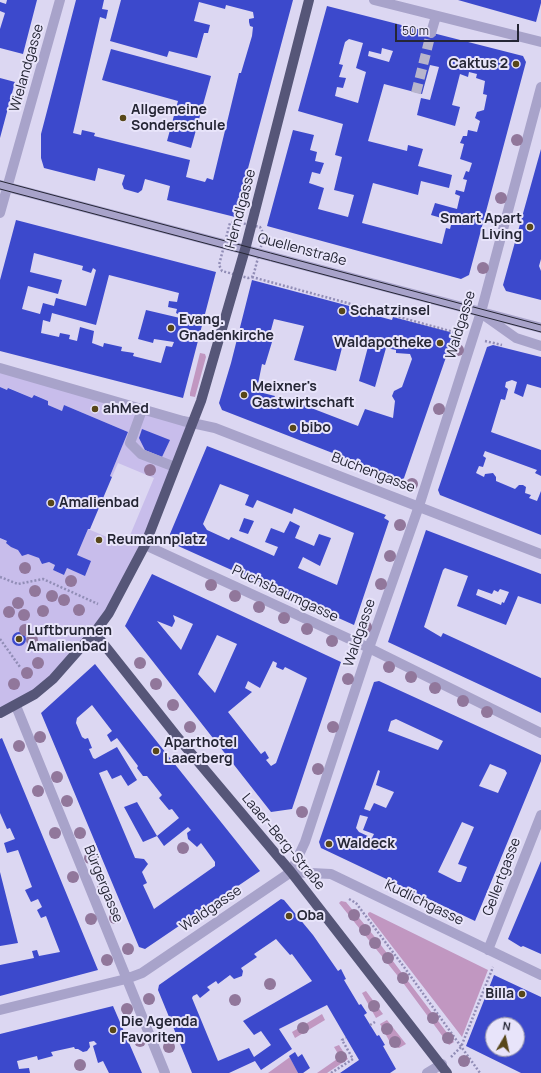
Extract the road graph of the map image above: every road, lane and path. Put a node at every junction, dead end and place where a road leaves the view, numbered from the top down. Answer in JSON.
{"nodes":[{"id":1,"x":60,"y":0,"type":"edge"},
{"id":2,"x":309,"y":0,"type":"edge"},
{"id":3,"x":374,"y":0,"type":"edge"},
{"id":4,"x":436,"y":16,"type":"junction"},
{"id":5,"x":432,"y":33,"type":"tunnel mouth"},
{"id":6,"x":541,"y":42,"type":"edge"},
{"id":7,"x":541,"y":86,"type":"edge"},
{"id":8,"x":4,"y":186,"type":"edge"},
{"id":9,"x":0,"y":213,"type":"edge"},
{"id":10,"x":245,"y":250,"type":"junction"},
{"id":11,"x":252,"y":277,"type":"dead end"},
{"id":12,"x":480,"y":312,"type":"junction"},
{"id":13,"x":541,"y":321,"type":"edge"},
{"id":14,"x":541,"y":328,"type":"edge"},
{"id":15,"x":473,"y":337,"type":"junction"},
{"id":16,"x":503,"y":345,"type":"dead end"},
{"id":17,"x":541,"y":346,"type":"edge"},
{"id":18,"x":0,"y":368,"type":"edge"},
{"id":19,"x":142,"y":410,"type":"junction"},
{"id":20,"x":193,"y":423,"type":"junction"},
{"id":21,"x":175,"y":468,"type":"junction"},
{"id":22,"x":419,"y":506,"type":"junction"},
{"id":23,"x":145,"y":545,"type":"junction"},
{"id":24,"x":541,"y":554,"type":"edge"},
{"id":25,"x":0,"y":577,"type":"edge"},
{"id":26,"x":98,"y":604,"type":"dead end"},
{"id":27,"x":94,"y":632,"type":"junction"},
{"id":28,"x":0,"y":639,"type":"edge"},
{"id":29,"x":370,"y":648,"type":"junction"},
{"id":30,"x":20,"y":667,"type":"dead end"},
{"id":31,"x":16,"y":706,"type":"junction"},
{"id":32,"x":0,"y":713,"type":"edge"},
{"id":33,"x":541,"y":733,"type":"edge"},
{"id":34,"x":541,"y":815,"type":"edge"},
{"id":35,"x":291,"y":872,"type":"junction"},
{"id":36,"x":346,"y":897,"type":"dead end"},
{"id":37,"x":488,"y":950,"type":"junction"},
{"id":38,"x":498,"y":955,"type":"junction"},
{"id":39,"x":541,"y":975,"type":"edge"},
{"id":40,"x":126,"y":979,"type":"junction"},
{"id":41,"x":0,"y":1010,"type":"edge"},
{"id":42,"x":375,"y":1022,"type":"dead end"},
{"id":43,"x":370,"y":1025,"type":"dead end"},
{"id":44,"x":346,"y":1038,"type":"dead end"},
{"id":45,"x":461,"y":1047,"type":"junction"},
{"id":46,"x":439,"y":1068,"type":"edge"},
{"id":47,"x":165,"y":1073,"type":"edge"},
{"id":48,"x":331,"y":1073,"type":"edge"},
{"id":49,"x":427,"y":1073,"type":"edge"},
{"id":50,"x":447,"y":1073,"type":"edge"},
{"id":51,"x":480,"y":1073,"type":"edge"}],
"edges":[{"from":1,"to":8,"type":"street","name":"Wielandgasse"},
{"from":2,"to":10,"type":"main road","name":"Herndlgasse"},
{"from":3,"to":4,"type":"street"},
{"from":4,"to":5,"type":"street"},
{"from":4,"to":6,"type":"street"},
{"from":7,"to":12,"type":"street","name":"Waldgasse"},
{"from":8,"to":9,"type":"street","name":"Wielandgasse"},
{"from":8,"to":10,"type":"street","name":"Quellenstraße"},
{"from":10,"to":12,"type":"street","name":"Quellenstraße"},
{"from":10,"to":20,"type":"main road","name":"Herndlgasse"},
{"from":11,"to":15,"type":"path"},
{"from":12,"to":13,"type":"street","name":"Quellenstraße"},
{"from":12,"to":14,"type":"street","name":"Quellenstraße"},
{"from":12,"to":15,"type":"street","name":"Waldgasse"},
{"from":12,"to":17,"type":"street","name":"Quellenstraße"},
{"from":15,"to":16,"type":"path"},
{"from":15,"to":22,"type":"street","name":"Waldgasse"},
{"from":18,"to":19,"type":"street"},
{"from":19,"to":20,"type":"street"},
{"from":19,"to":21,"type":"street"},
{"from":20,"to":21,"type":"main road"},
{"from":20,"to":22,"type":"street","name":"Buchengasse"},
{"from":21,"to":23,"type":"main road"},
{"from":22,"to":24,"type":"street","name":"Buchengasse"},
{"from":22,"to":29,"type":"street","name":"Waldgasse"},
{"from":23,"to":27,"type":"main road"},
{"from":23,"to":29,"type":"street","name":"Puchsbaumgasse"},
{"from":25,"to":26,"type":"path"},
{"from":27,"to":31,"type":"main road"},
{"from":27,"to":35,"type":"main road","name":"Laaer-Berg-Straße"},
{"from":28,"to":30,"type":"path"},
{"from":29,"to":33,"type":"street","name":"Puchsbaumgasse"},
{"from":29,"to":35,"type":"street","name":"Waldgasse"},
{"from":31,"to":32,"type":"main road"},
{"from":31,"to":40,"type":"street","name":"Bürgergasse"},
{"from":34,"to":37,"type":"street","name":"Gellertgasse"},
{"from":35,"to":37,"type":"street","name":"Kudlichgasse"},
{"from":35,"to":40,"type":"street","name":"Waldgasse"},
{"from":35,"to":46,"type":"main road","name":"Laaer-Berg-Straße"},
{"from":36,"to":45,"type":"path"},
{"from":37,"to":38,"type":"street","name":"Kudlichgasse"},
{"from":38,"to":39,"type":"street","name":"Kudlichgasse"},
{"from":38,"to":45,"type":"path"},
{"from":40,"to":41,"type":"street","name":"Waldgasse"},
{"from":40,"to":47,"type":"street","name":"Bürgergasse"},
{"from":42,"to":43,"type":"path"},
{"from":44,"to":48,"type":"path"},
{"from":45,"to":46,"type":"path"},
{"from":45,"to":51,"type":"path"},
{"from":46,"to":49,"type":"street"},
{"from":46,"to":50,"type":"main road","name":"Laaer-Berg-Straße"}]}
